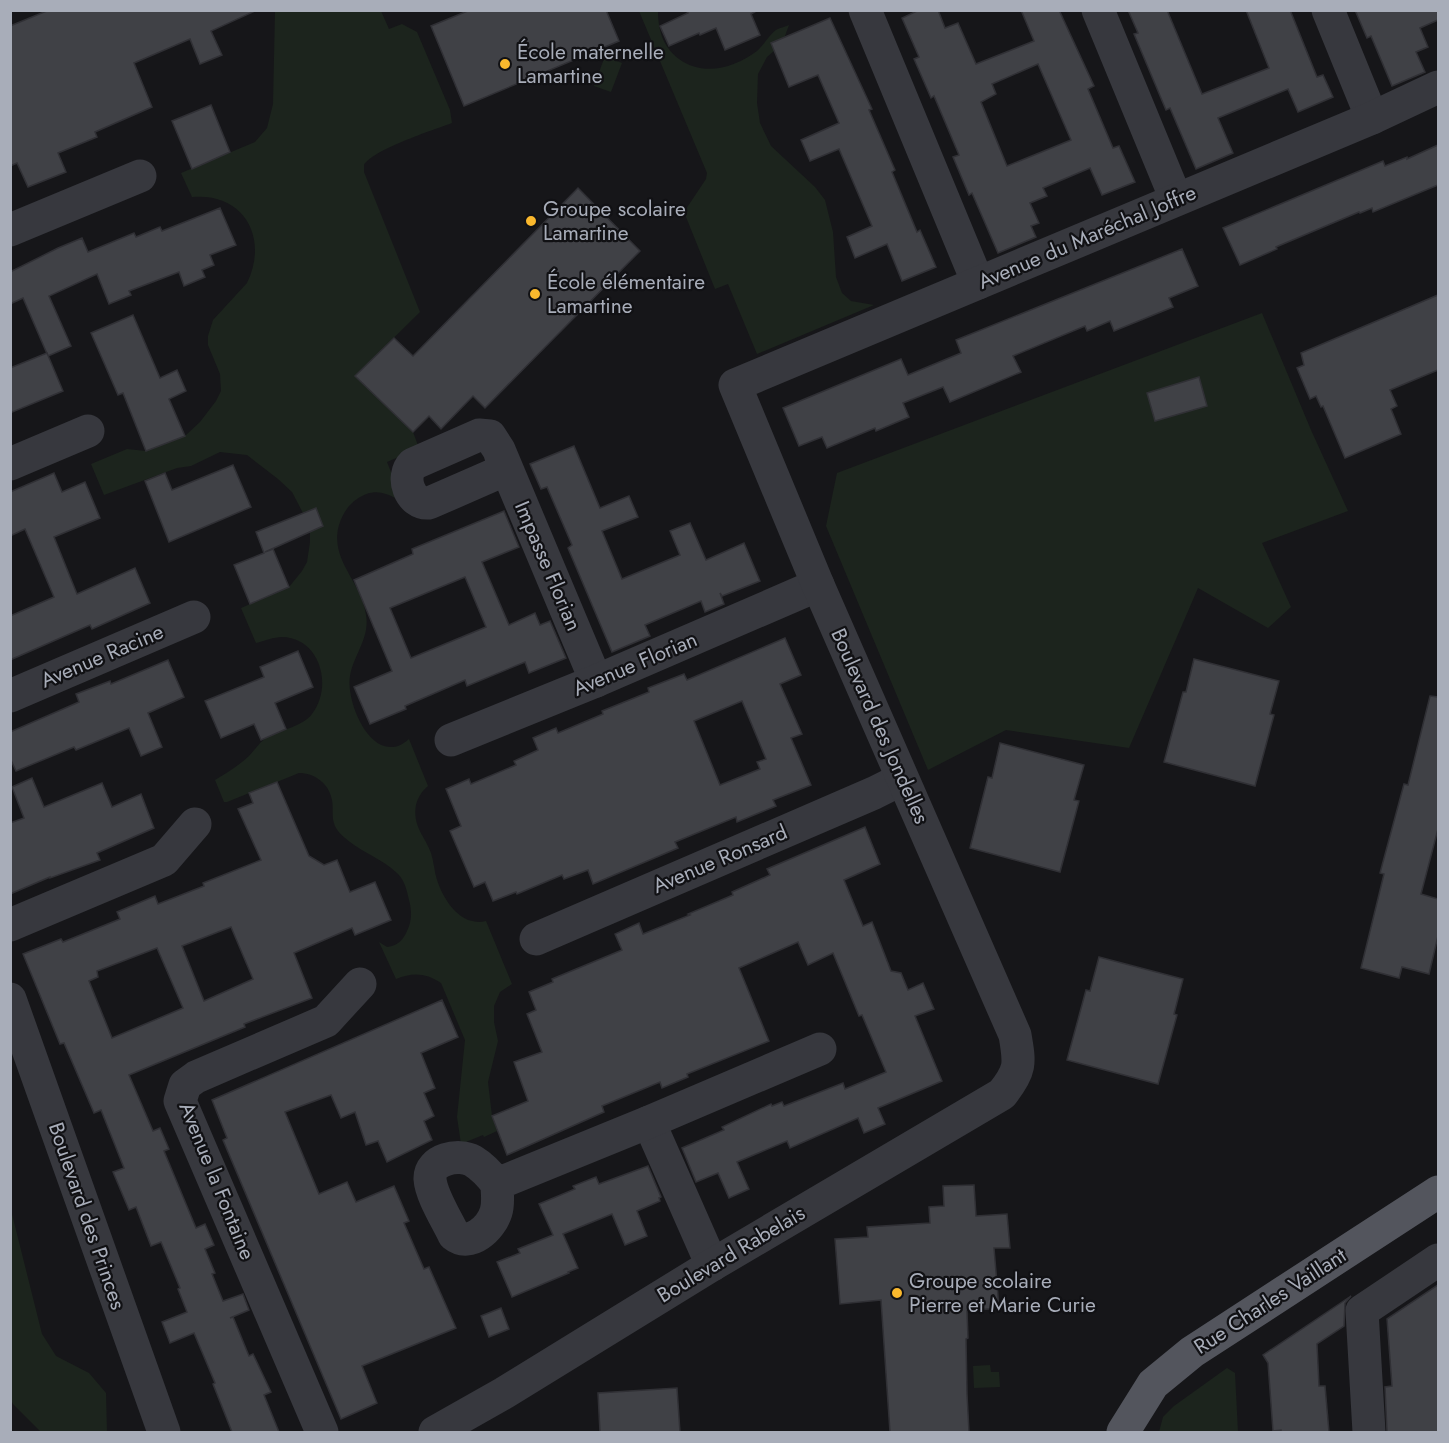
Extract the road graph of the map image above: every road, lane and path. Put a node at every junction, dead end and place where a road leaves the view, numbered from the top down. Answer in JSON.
{"nodes":[{"id":1,"x":865,"y":10,"type":"edge"},
{"id":2,"x":1098,"y":10,"type":"edge"},
{"id":3,"x":1328,"y":10,"type":"edge"},
{"id":4,"x":1438,"y":87,"type":"edge"},
{"id":5,"x":1372,"y":118,"type":"junction"},
{"id":6,"x":140,"y":176,"type":"dead end"},
{"id":7,"x":1176,"y":199,"type":"junction"},
{"id":8,"x":10,"y":230,"type":"edge"},
{"id":9,"x":978,"y":283,"type":"junction"},
{"id":10,"x":735,"y":385,"type":"joint"},
{"id":11,"x":88,"y":431,"type":"dead end"},
{"id":12,"x":499,"y":450,"type":"dead end"},
{"id":13,"x":10,"y":464,"type":"edge"},
{"id":14,"x":818,"y":585,"type":"junction"},
{"id":15,"x":194,"y":617,"type":"dead end"},
{"id":16,"x":597,"y":681,"type":"junction"},
{"id":17,"x":10,"y":696,"type":"edge"},
{"id":18,"x":451,"y":740,"type":"dead end"},
{"id":19,"x":902,"y":778,"type":"junction"},
{"id":20,"x":195,"y":824,"type":"dead end"},
{"id":21,"x":10,"y":925,"type":"edge"},
{"id":22,"x":536,"y":939,"type":"dead end"},
{"id":23,"x":360,"y":984,"type":"dead end"},
{"id":24,"x":10,"y":999,"type":"edge"},
{"id":25,"x":820,"y":1049,"type":"dead end"},
{"id":26,"x":1019,"y":1068,"type":"joint"},
{"id":27,"x":649,"y":1122,"type":"junction"},
{"id":28,"x":497,"y":1184,"type":"dead end"},
{"id":29,"x":1438,"y":1192,"type":"edge"},
{"id":30,"x":1438,"y":1260,"type":"edge"},
{"id":31,"x":712,"y":1265,"type":"junction"},
{"id":32,"x":164,"y":1432,"type":"edge"},
{"id":33,"x":322,"y":1432,"type":"edge"},
{"id":34,"x":435,"y":1432,"type":"edge"},
{"id":35,"x":1123,"y":1432,"type":"edge"},
{"id":36,"x":1369,"y":1432,"type":"edge"}],
"edges":[{"from":1,"to":9,"type":"street"},
{"from":2,"to":7,"type":"street"},
{"from":3,"to":5,"type":"street"},
{"from":4,"to":5,"type":"street","name":"Avenue du Maréchal Joffre"},
{"from":5,"to":7,"type":"street","name":"Avenue du Maréchal Joffre"},
{"from":6,"to":8,"type":"street"},
{"from":7,"to":9,"type":"street","name":"Avenue du Maréchal Joffre"},
{"from":9,"to":10,"type":"street","name":"Avenue du Maréchal Joffre"},
{"from":10,"to":14,"type":"street","name":"Boulevard des Jondelles"},
{"from":11,"to":13,"type":"street"},
{"from":12,"to":16,"type":"street","name":"Impasse Florian"},
{"from":14,"to":16,"type":"street","name":"Avenue Florian"},
{"from":14,"to":19,"type":"street","name":"Boulevard des Jondelles"},
{"from":15,"to":17,"type":"street","name":"Avenue Racine"},
{"from":16,"to":18,"type":"street","name":"Avenue Florian"},
{"from":19,"to":22,"type":"street","name":"Avenue Ronsard"},
{"from":19,"to":26,"type":"street","name":"Boulevard des Jondelles"},
{"from":20,"to":21,"type":"street"},
{"from":23,"to":33,"type":"street","name":"Avenue la Fontaine"},
{"from":24,"to":32,"type":"street","name":"Boulevard des Princes"},
{"from":25,"to":27,"type":"street"},
{"from":26,"to":31,"type":"street","name":"Boulevard Rabelais"},
{"from":27,"to":28,"type":"street"},
{"from":27,"to":31,"type":"street"},
{"from":29,"to":35,"type":"main road","name":"Rue Charles Vaillant"},
{"from":30,"to":36,"type":"street"},
{"from":31,"to":34,"type":"street","name":"Boulevard Rabelais"}]}
